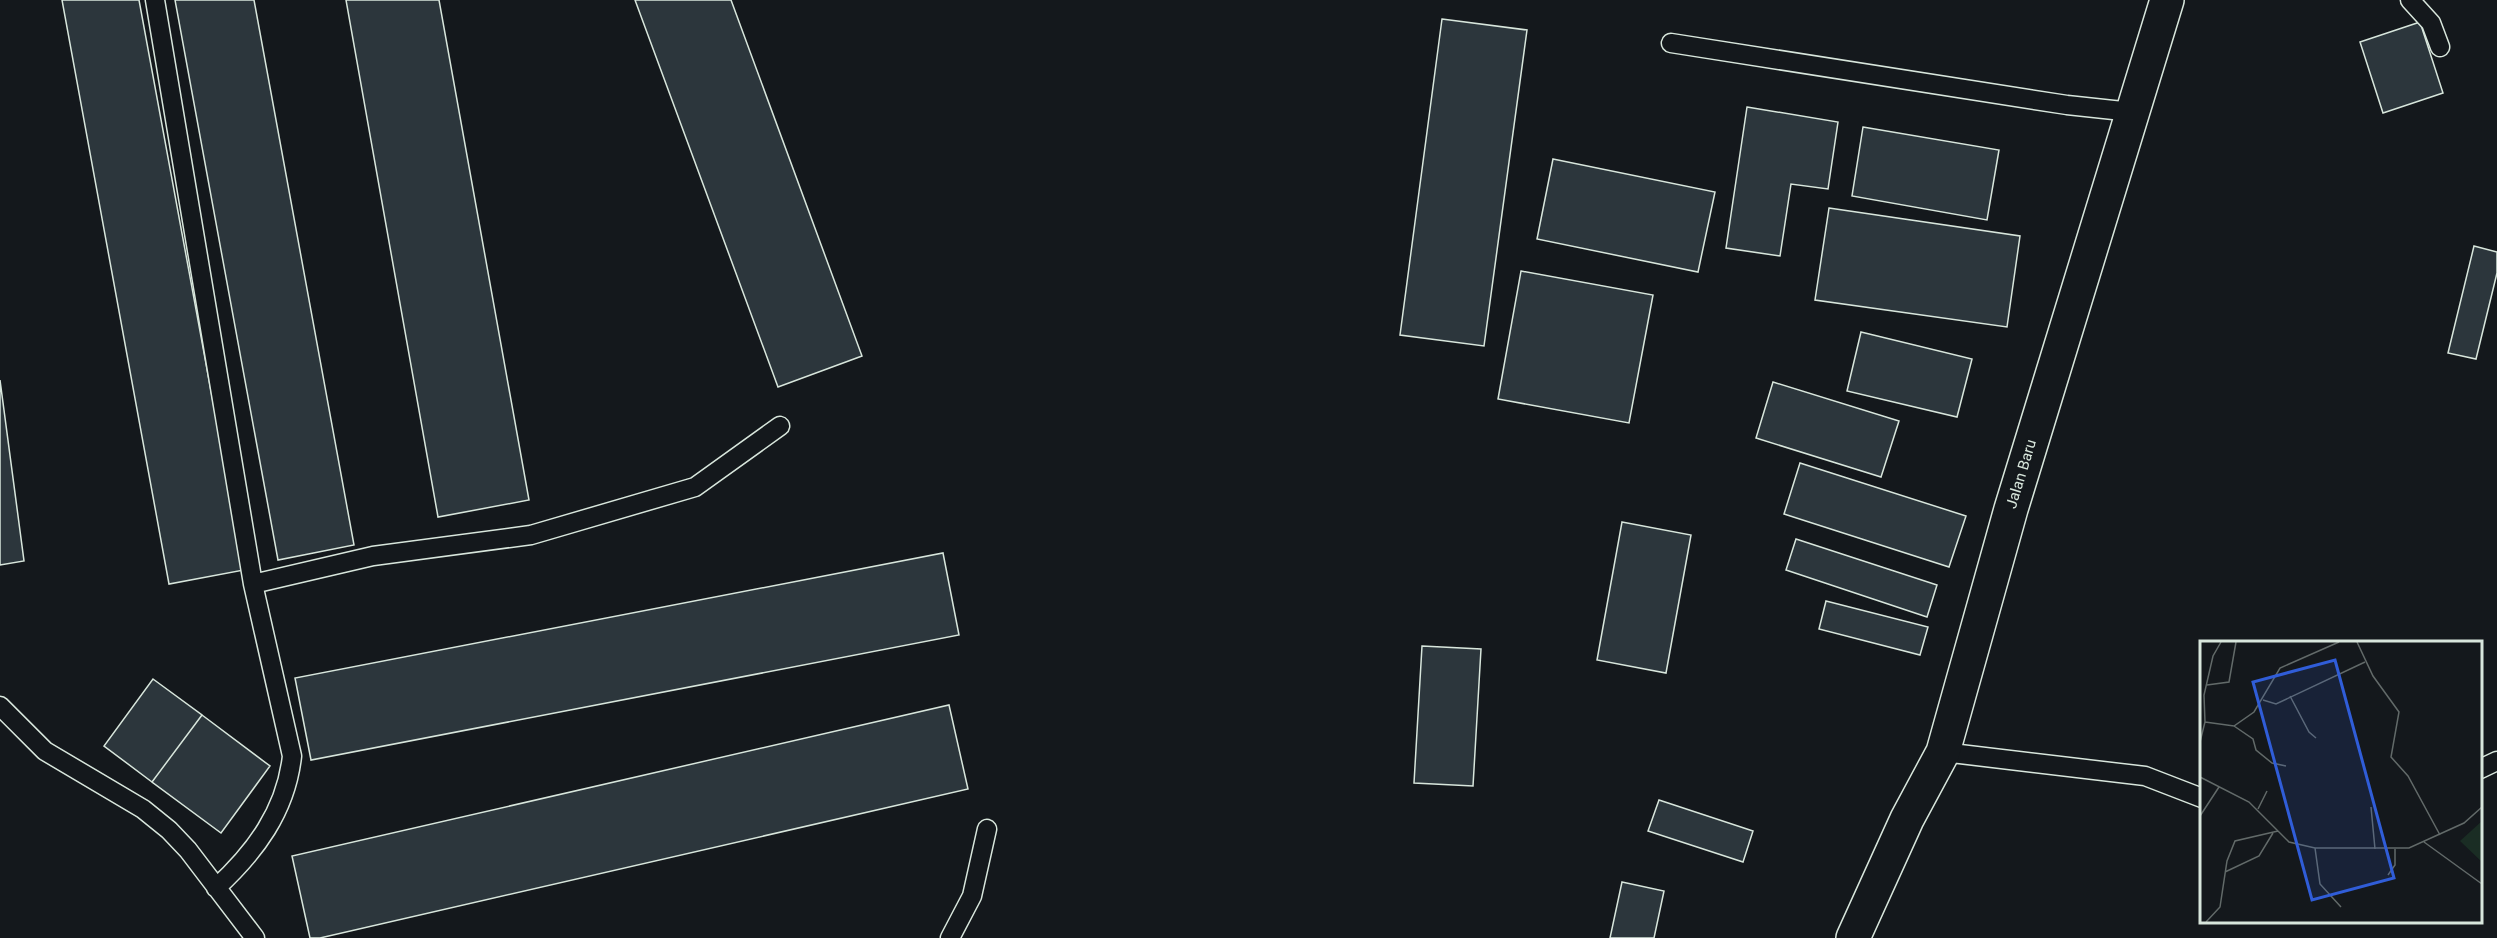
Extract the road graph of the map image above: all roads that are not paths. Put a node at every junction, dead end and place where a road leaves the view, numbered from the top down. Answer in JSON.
{"nodes":[{"id":1,"x":155,"y":0,"type":"edge"},
{"id":2,"x":2167,"y":0,"type":"edge"},
{"id":3,"x":2410,"y":0,"type":"edge"},
{"id":4,"x":1671,"y":43,"type":"dead end"},
{"id":5,"x":2440,"y":47,"type":"dead end"},
{"id":6,"x":2132,"y":112,"type":"junction"},
{"id":7,"x":780,"y":426,"type":"dead end"},
{"id":8,"x":253,"y":584,"type":"junction"},
{"id":9,"x":0,"y":706,"type":"edge"},
{"id":10,"x":1943,"y":752,"type":"junction"},
{"id":11,"x":2497,"y":761,"type":"edge"},
{"id":12,"x":2482,"y":768,"type":"edge"},
{"id":13,"x":2200,"y":797,"type":"edge"},
{"id":14,"x":987,"y":829,"type":"dead end"},
{"id":15,"x":216,"y":888,"type":"junction"},
{"id":16,"x":255,"y":938,"type":"edge"},
{"id":17,"x":950,"y":938,"type":"edge"},
{"id":18,"x":1853,"y":938,"type":"edge"}],
"edges":[{"from":1,"to":8,"type":"lane"},
{"from":2,"to":6,"type":"street","name":"Jalan Baru"},
{"from":3,"to":5,"type":"lane"},
{"from":4,"to":6,"type":"lane"},
{"from":6,"to":10,"type":"street","name":"Jalan Baru"},
{"from":7,"to":8,"type":"lane"},
{"from":8,"to":15,"type":"lane"},
{"from":9,"to":15,"type":"lane"},
{"from":10,"to":13,"type":"lane"},
{"from":10,"to":18,"type":"street","name":"Jalan Baru"},
{"from":11,"to":12,"type":"lane"},
{"from":14,"to":17,"type":"lane"},
{"from":15,"to":16,"type":"lane"}]}
